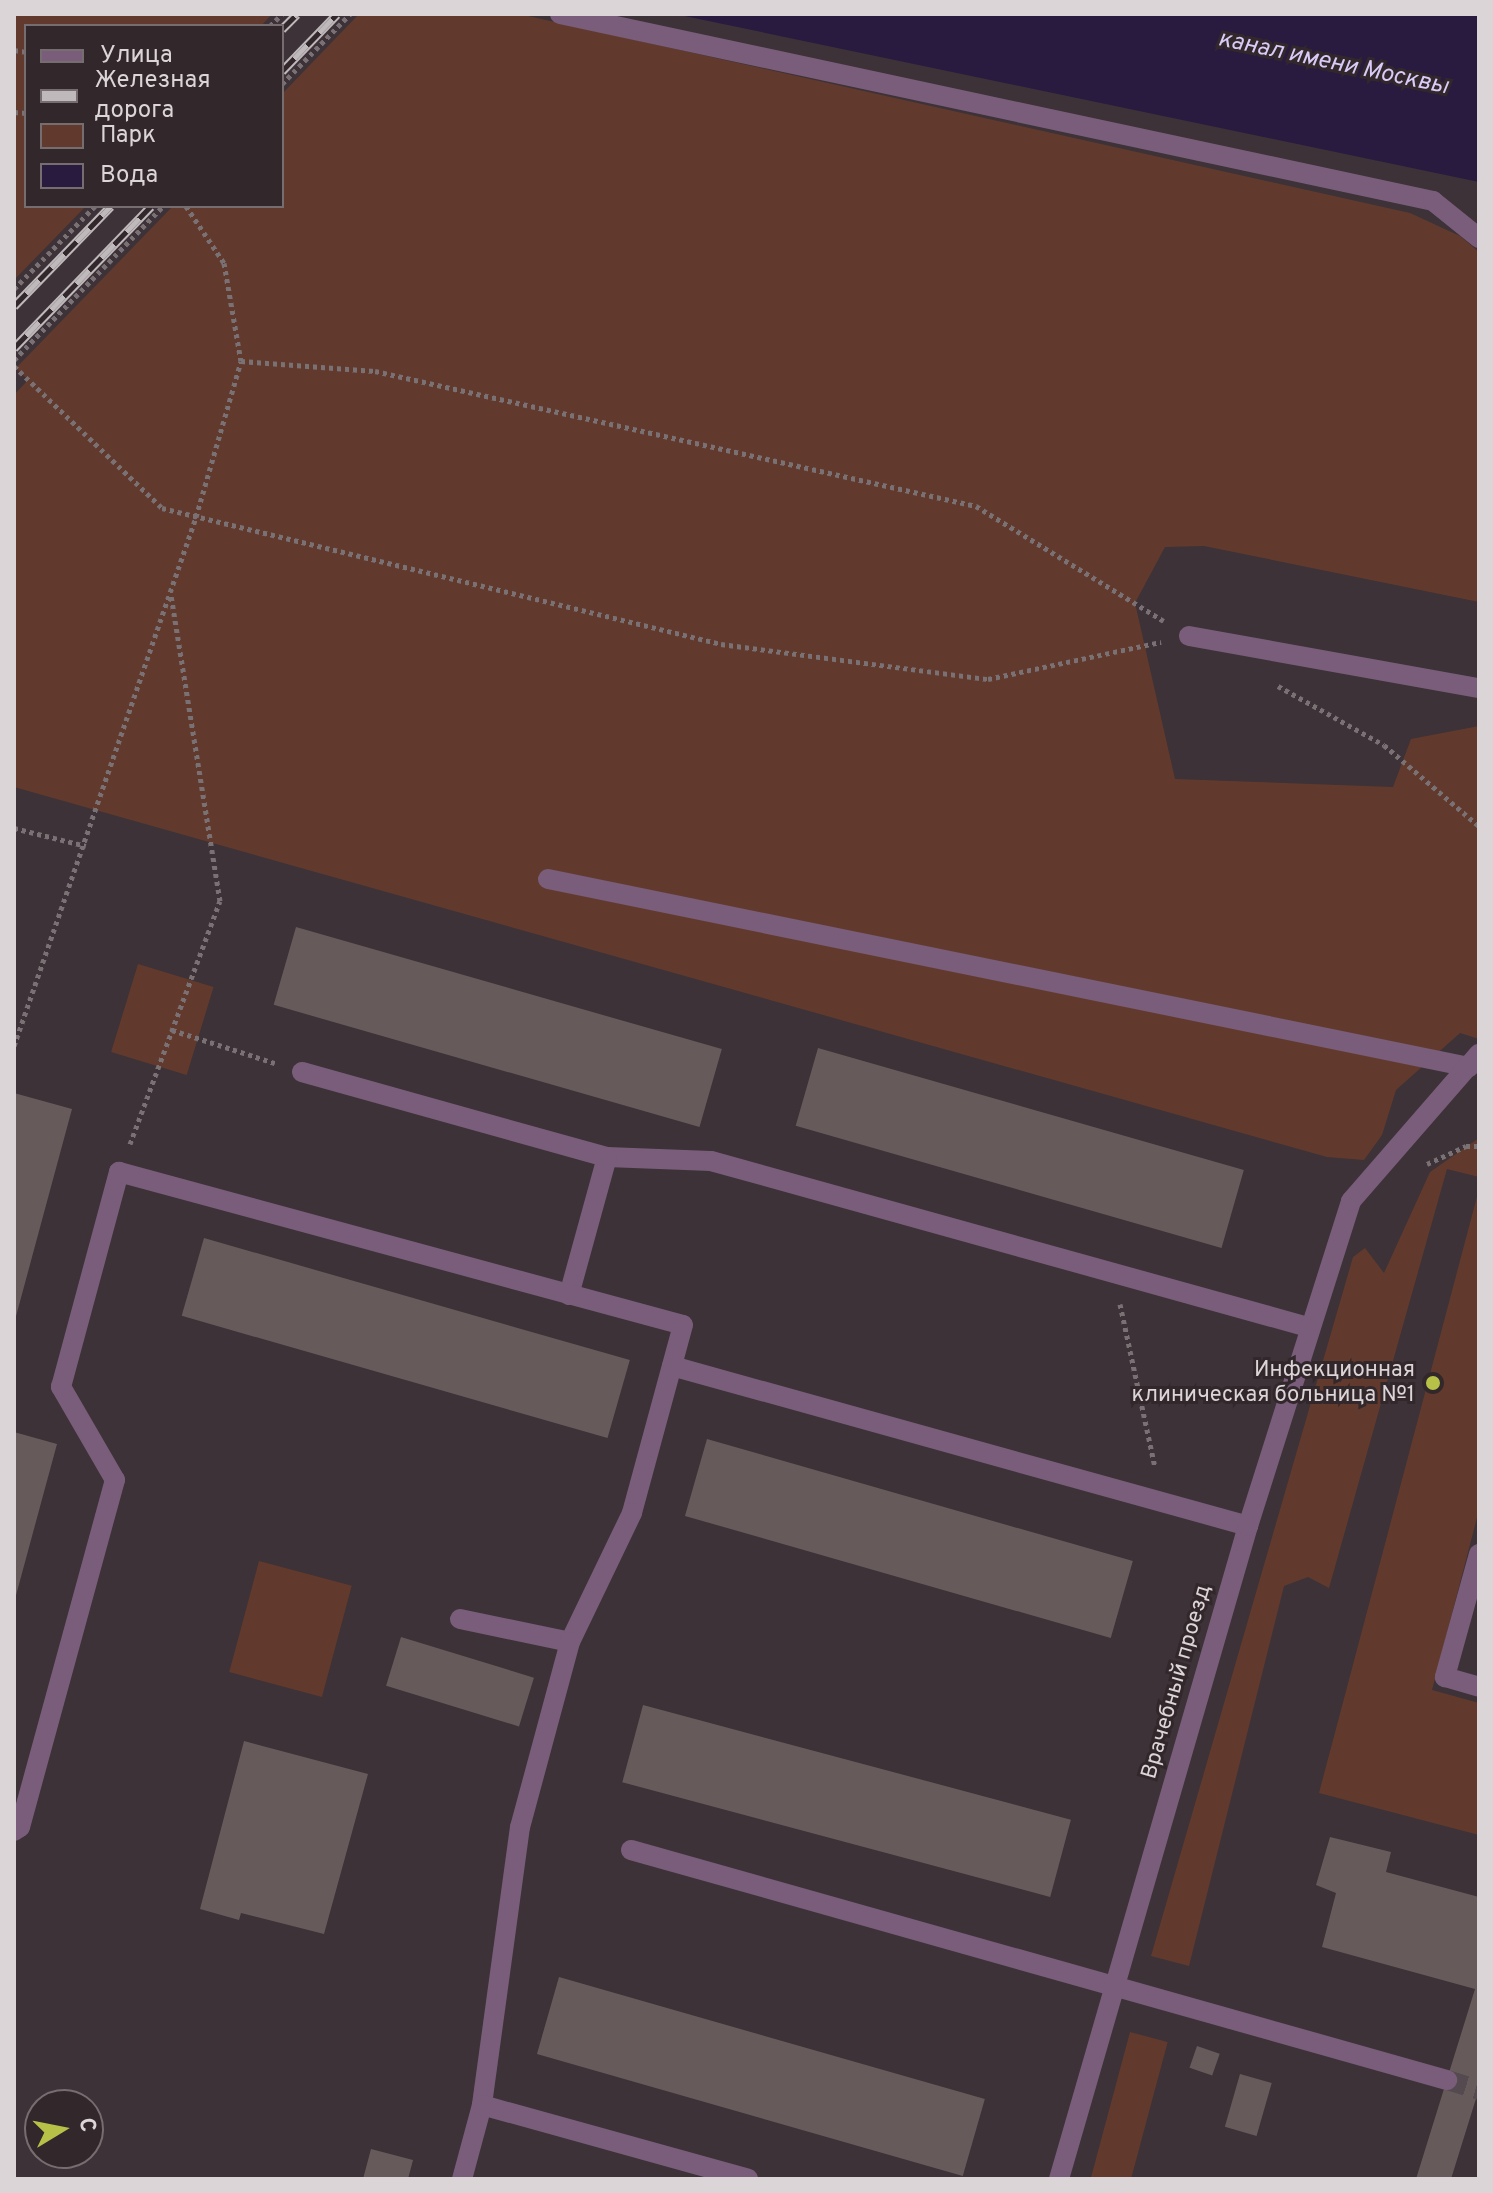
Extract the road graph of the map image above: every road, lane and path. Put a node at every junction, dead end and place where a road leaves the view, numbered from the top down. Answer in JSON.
{"nodes":[{"id":1,"x":350,"y":14,"type":"edge"},
{"id":2,"x":560,"y":14,"type":"edge"},
{"id":3,"x":284,"y":82,"type":"edge"},
{"id":4,"x":93,"y":208,"type":"edge"},
{"id":5,"x":161,"y":208,"type":"edge"},
{"id":6,"x":187,"y":208,"type":"edge"},
{"id":7,"x":1479,"y":238,"type":"edge"},
{"id":8,"x":14,"y":289,"type":"edge"},
{"id":9,"x":14,"y":360,"type":"edge"},
{"id":10,"x":241,"y":361,"type":"junction"},
{"id":11,"x":14,"y":366,"type":"edge"},
{"id":12,"x":196,"y":517,"type":"junction"},
{"id":13,"x":170,"y":593,"type":"junction"},
{"id":14,"x":1189,"y":636,"type":"junction"},
{"id":15,"x":1273,"y":683,"type":"dead end"},
{"id":16,"x":1479,"y":688,"type":"edge"},
{"id":17,"x":1479,"y":826,"type":"edge"},
{"id":18,"x":14,"y":828,"type":"edge"},
{"id":19,"x":86,"y":846,"type":"junction"},
{"id":20,"x":548,"y":879,"type":"dead end"},
{"id":21,"x":172,"y":1030,"type":"junction"},
{"id":22,"x":14,"y":1046,"type":"edge"},
{"id":23,"x":1474,"y":1061,"type":"edge"},
{"id":24,"x":302,"y":1072,"type":"joint"},
{"id":25,"x":607,"y":1157,"type":"junction"},
{"id":26,"x":119,"y":1172,"type":"junction"},
{"id":27,"x":1113,"y":1273,"type":"junction"},
{"id":28,"x":569,"y":1295,"type":"junction"},
{"id":29,"x":1308,"y":1327,"type":"junction"},
{"id":30,"x":672,"y":1366,"type":"junction"},
{"id":31,"x":1162,"y":1503,"type":"junction"},
{"id":32,"x":1248,"y":1526,"type":"junction"},
{"id":33,"x":1479,"y":1554,"type":"edge"},
{"id":34,"x":460,"y":1619,"type":"dead end"},
{"id":35,"x":570,"y":1642,"type":"junction"},
{"id":36,"x":1479,"y":1687,"type":"edge"},
{"id":37,"x":14,"y":1831,"type":"edge"},
{"id":38,"x":631,"y":1850,"type":"dead end"},
{"id":39,"x":1115,"y":1985,"type":"junction"},
{"id":40,"x":1447,"y":2080,"type":"tunnel mouth"},
{"id":41,"x":482,"y":2105,"type":"junction"},
{"id":42,"x":462,"y":2179,"type":"edge"},
{"id":43,"x":748,"y":2179,"type":"edge"},
{"id":44,"x":1059,"y":2179,"type":"edge"}],
"edges":[{"from":1,"to":3,"type":"path"},
{"from":2,"to":7,"type":"street"},
{"from":4,"to":8,"type":"path"},
{"from":5,"to":9,"type":"path"},
{"from":6,"to":10,"type":"path"},
{"from":10,"to":12,"type":"path"},
{"from":10,"to":14,"type":"path"},
{"from":11,"to":12,"type":"path"},
{"from":12,"to":13,"type":"path"},
{"from":12,"to":14,"type":"path"},
{"from":13,"to":19,"type":"path"},
{"from":13,"to":21,"type":"path"},
{"from":14,"to":16,"type":"street"},
{"from":15,"to":17,"type":"path"},
{"from":18,"to":19,"type":"path"},
{"from":19,"to":22,"type":"path"},
{"from":20,"to":23,"type":"street"},
{"from":21,"to":24,"type":"path"},
{"from":21,"to":26,"type":"path"},
{"from":23,"to":29,"type":"street","name":"Врачебный проезд"},
{"from":24,"to":25,"type":"street"},
{"from":25,"to":27,"type":"street"},
{"from":25,"to":28,"type":"street"},
{"from":26,"to":28,"type":"street"},
{"from":26,"to":37,"type":"street"},
{"from":27,"to":29,"type":"street"},
{"from":27,"to":31,"type":"path"},
{"from":28,"to":30,"type":"street"},
{"from":29,"to":32,"type":"street","name":"Врачебный проезд"},
{"from":30,"to":31,"type":"street"},
{"from":30,"to":35,"type":"street"},
{"from":31,"to":32,"type":"street"},
{"from":32,"to":39,"type":"street","name":"Врачебный проезд"},
{"from":33,"to":36,"type":"street"},
{"from":34,"to":35,"type":"street"},
{"from":35,"to":41,"type":"street"},
{"from":38,"to":39,"type":"street"},
{"from":39,"to":40,"type":"street"},
{"from":39,"to":44,"type":"street","name":"Врачебный проезд"},
{"from":41,"to":42,"type":"street"},
{"from":41,"to":43,"type":"street"}]}
